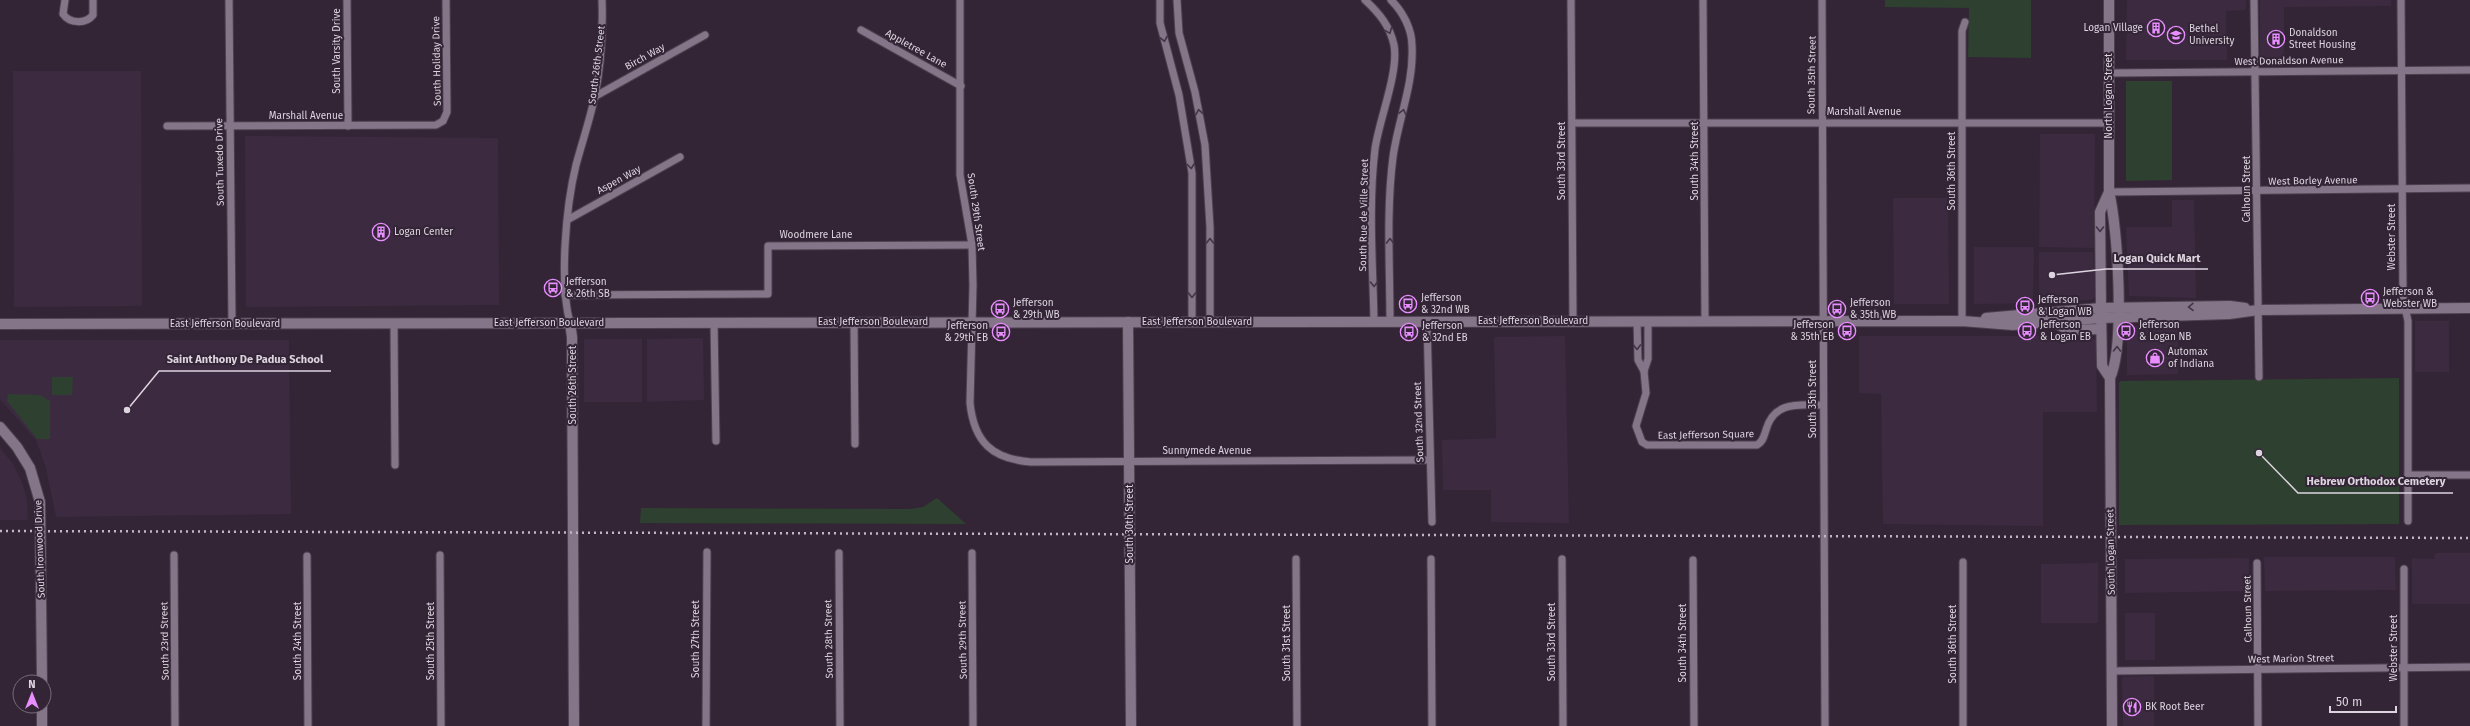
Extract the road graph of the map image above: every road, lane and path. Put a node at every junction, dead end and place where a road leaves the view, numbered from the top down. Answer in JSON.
{"nodes":[{"id":1,"x":65,"y":0,"type":"edge"},
{"id":2,"x":93,"y":0,"type":"edge"},
{"id":3,"x":229,"y":0,"type":"edge"},
{"id":4,"x":347,"y":0,"type":"edge"},
{"id":5,"x":446,"y":0,"type":"edge"},
{"id":6,"x":602,"y":0,"type":"edge"},
{"id":7,"x":960,"y":0,"type":"edge"},
{"id":8,"x":1160,"y":0,"type":"edge"},
{"id":9,"x":1177,"y":0,"type":"edge"},
{"id":10,"x":1365,"y":0,"type":"edge"},
{"id":11,"x":1391,"y":0,"type":"edge"},
{"id":12,"x":1571,"y":0,"type":"edge"},
{"id":13,"x":1703,"y":0,"type":"edge"},
{"id":14,"x":1822,"y":0,"type":"edge"},
{"id":15,"x":2109,"y":0,"type":"edge"},
{"id":16,"x":2254,"y":0,"type":"edge"},
{"id":17,"x":2401,"y":0,"type":"edge"},
{"id":18,"x":1965,"y":22,"type":"dead end"},
{"id":19,"x":861,"y":30,"type":"dead end"},
{"id":20,"x":705,"y":35,"type":"dead end"},
{"id":21,"x":2401,"y":70,"type":"junction"},
{"id":22,"x":2470,"y":70,"type":"edge"},
{"id":23,"x":2256,"y":72,"type":"junction"},
{"id":24,"x":2109,"y":73,"type":"junction"},
{"id":25,"x":961,"y":86,"type":"junction"},
{"id":26,"x":594,"y":97,"type":"junction"},
{"id":27,"x":443,"y":121,"type":"joint"},
{"id":28,"x":1704,"y":122,"type":"junction"},
{"id":29,"x":1822,"y":122,"type":"junction"},
{"id":30,"x":1962,"y":122,"type":"junction"},
{"id":31,"x":1572,"y":123,"type":"junction"},
{"id":32,"x":2109,"y":123,"type":"junction"},
{"id":33,"x":167,"y":126,"type":"dead end"},
{"id":34,"x":230,"y":126,"type":"junction"},
{"id":35,"x":348,"y":126,"type":"junction"},
{"id":36,"x":680,"y":157,"type":"dead end"},
{"id":37,"x":2470,"y":188,"type":"edge"},
{"id":38,"x":2402,"y":189,"type":"junction"},
{"id":39,"x":2257,"y":191,"type":"junction"},
{"id":40,"x":2109,"y":192,"type":"junction"},
{"id":41,"x":569,"y":219,"type":"junction"},
{"id":42,"x":972,"y":245,"type":"junction"},
{"id":43,"x":566,"y":296,"type":"junction"},
{"id":44,"x":2118,"y":307,"type":"junction"},
{"id":45,"x":2470,"y":308,"type":"edge"},
{"id":46,"x":2406,"y":309,"type":"junction"},
{"id":47,"x":2258,"y":310,"type":"junction"},
{"id":48,"x":2101,"y":313,"type":"junction"},
{"id":49,"x":2117,"y":318,"type":"junction"},
{"id":50,"x":1427,"y":321,"type":"junction"},
{"id":51,"x":1823,"y":321,"type":"junction"},
{"id":52,"x":1962,"y":321,"type":"junction"},
{"id":53,"x":714,"y":322,"type":"junction"},
{"id":54,"x":854,"y":322,"type":"junction"},
{"id":55,"x":972,"y":322,"type":"junction"},
{"id":56,"x":1128,"y":322,"type":"junction"},
{"id":57,"x":1192,"y":322,"type":"junction"},
{"id":58,"x":1210,"y":322,"type":"junction"},
{"id":59,"x":1374,"y":322,"type":"junction"},
{"id":60,"x":1390,"y":322,"type":"junction"},
{"id":61,"x":1573,"y":322,"type":"junction"},
{"id":62,"x":1637,"y":322,"type":"junction"},
{"id":63,"x":1648,"y":322,"type":"junction"},
{"id":64,"x":1705,"y":322,"type":"junction"},
{"id":65,"x":2053,"y":322,"type":"junction"},
{"id":66,"x":232,"y":323,"type":"junction"},
{"id":67,"x":570,"y":323,"type":"junction"},
{"id":68,"x":0,"y":324,"type":"edge"},
{"id":69,"x":394,"y":324,"type":"junction"},
{"id":70,"x":2101,"y":329,"type":"junction"},
{"id":71,"x":1644,"y":371,"type":"junction"},
{"id":72,"x":2259,"y":377,"type":"dead end"},
{"id":73,"x":2110,"y":378,"type":"junction"},
{"id":74,"x":1823,"y":405,"type":"junction"},
{"id":75,"x":0,"y":427,"type":"edge"},
{"id":76,"x":716,"y":441,"type":"dead end"},
{"id":77,"x":855,"y":444,"type":"dead end"},
{"id":78,"x":987,"y":446,"type":"joint"},
{"id":79,"x":1430,"y":460,"type":"junction"},
{"id":80,"x":1130,"y":461,"type":"junction"},
{"id":81,"x":395,"y":465,"type":"dead end"},
{"id":82,"x":2408,"y":475,"type":"junction"},
{"id":83,"x":2470,"y":475,"type":"edge"},
{"id":84,"x":2408,"y":521,"type":"dead end"},
{"id":85,"x":1432,"y":522,"type":"dead end"},
{"id":86,"x":707,"y":552,"type":"dead end"},
{"id":87,"x":839,"y":552,"type":"dead end"},
{"id":88,"x":972,"y":553,"type":"dead end"},
{"id":89,"x":174,"y":555,"type":"dead end"},
{"id":90,"x":307,"y":556,"type":"dead end"},
{"id":91,"x":440,"y":556,"type":"dead end"},
{"id":92,"x":1431,"y":558,"type":"dead end"},
{"id":93,"x":1296,"y":559,"type":"dead end"},
{"id":94,"x":1562,"y":559,"type":"dead end"},
{"id":95,"x":1693,"y":560,"type":"dead end"},
{"id":96,"x":1963,"y":562,"type":"dead end"},
{"id":97,"x":2257,"y":563,"type":"dead end"},
{"id":98,"x":2404,"y":569,"type":"dead end"},
{"id":99,"x":2470,"y":667,"type":"edge"},
{"id":100,"x":2404,"y":668,"type":"junction"},
{"id":101,"x":2258,"y":670,"type":"junction"},
{"id":102,"x":2112,"y":671,"type":"junction"},
{"id":103,"x":42,"y":674,"type":"edge"},
{"id":104,"x":42,"y":714,"type":"edge"},
{"id":105,"x":42,"y":726,"type":"edge"},
{"id":106,"x":175,"y":726,"type":"edge"},
{"id":107,"x":308,"y":726,"type":"edge"},
{"id":108,"x":441,"y":726,"type":"edge"},
{"id":109,"x":574,"y":726,"type":"edge"},
{"id":110,"x":706,"y":726,"type":"edge"},
{"id":111,"x":840,"y":726,"type":"edge"},
{"id":112,"x":973,"y":726,"type":"edge"},
{"id":113,"x":1131,"y":726,"type":"edge"},
{"id":114,"x":1297,"y":726,"type":"edge"},
{"id":115,"x":1432,"y":726,"type":"edge"},
{"id":116,"x":1562,"y":726,"type":"edge"},
{"id":117,"x":1694,"y":726,"type":"edge"},
{"id":118,"x":1824,"y":726,"type":"edge"},
{"id":119,"x":1963,"y":726,"type":"edge"},
{"id":120,"x":2112,"y":726,"type":"edge"},
{"id":121,"x":2258,"y":726,"type":"edge"},
{"id":122,"x":2404,"y":726,"type":"edge"}],
"edges":[{"from":1,"to":2,"type":"street"},
{"from":3,"to":34,"type":"street","name":"South Tuxedo Drive"},
{"from":4,"to":35,"type":"street","name":"South Varsity Drive"},
{"from":5,"to":27,"type":"street","name":"South Holiday Drive"},
{"from":6,"to":26,"type":"street","name":"South 26th Street"},
{"from":7,"to":25,"type":"street","name":"South 29th Street"},
{"from":8,"to":57,"type":"street","one_way":true},
{"from":58,"to":9,"type":"street","one_way":true},
{"from":10,"to":59,"type":"street","name":"South Rue de Ville Street","one_way":true},
{"from":60,"to":11,"type":"street","one_way":true},
{"from":12,"to":31,"type":"street","name":"South 33rd Street"},
{"from":13,"to":28,"type":"street","name":"South 34th Street"},
{"from":14,"to":29,"type":"street","name":"South 35th Street"},
{"from":15,"to":24,"type":"street","name":"North Logan Street"},
{"from":16,"to":23,"type":"street","name":"Calhoun Street"},
{"from":17,"to":21,"type":"street","name":"Webster Street"},
{"from":18,"to":30,"type":"street","name":"South 36th Street"},
{"from":19,"to":25,"type":"street","name":"Appletree Lane"},
{"from":20,"to":26,"type":"street","name":"Birch Way"},
{"from":21,"to":22,"type":"street","name":"West Donaldson Avenue"},
{"from":21,"to":23,"type":"street","name":"West Donaldson Avenue"},
{"from":21,"to":38,"type":"street","name":"Webster Street"},
{"from":23,"to":24,"type":"street","name":"West Donaldson Avenue"},
{"from":23,"to":39,"type":"street","name":"Calhoun Street"},
{"from":24,"to":32,"type":"street","name":"North Logan Street"},
{"from":25,"to":42,"type":"street","name":"South 29th Street"},
{"from":26,"to":41,"type":"street","name":"South 26th Street"},
{"from":27,"to":35,"type":"street","name":"Marshall Avenue"},
{"from":28,"to":29,"type":"street","name":"Marshall Avenue"},
{"from":28,"to":31,"type":"street","name":"Marshall Avenue"},
{"from":28,"to":64,"type":"street","name":"South 34th Street"},
{"from":29,"to":30,"type":"street","name":"Marshall Avenue"},
{"from":29,"to":51,"type":"street","name":"South 35th Street"},
{"from":30,"to":32,"type":"street","name":"Marshall Avenue"},
{"from":30,"to":52,"type":"street","name":"South 36th Street"},
{"from":31,"to":61,"type":"street","name":"South 33rd Street"},
{"from":32,"to":40,"type":"street","name":"North Logan Street"},
{"from":33,"to":34,"type":"street","name":"Marshall Avenue"},
{"from":34,"to":35,"type":"street","name":"Marshall Avenue"},
{"from":34,"to":66,"type":"street","name":"South Tuxedo Drive"},
{"from":36,"to":41,"type":"street","name":"Aspen Way"},
{"from":37,"to":38,"type":"street","name":"West Borley Avenue"},
{"from":38,"to":39,"type":"street","name":"West Borley Avenue"},
{"from":38,"to":46,"type":"street","name":"Webster Street"},
{"from":39,"to":40,"type":"street","name":"West Borley Avenue"},
{"from":39,"to":47,"type":"street","name":"Calhoun Street"},
{"from":40,"to":44,"type":"street","name":"North Logan Street"},
{"from":40,"to":48,"type":"street","name":"North Logan Street","one_way":true},
{"from":41,"to":43,"type":"street","name":"South 26th Street"},
{"from":42,"to":43,"type":"street","name":"Woodmere Lane"},
{"from":42,"to":55,"type":"street","name":"South 29th Street"},
{"from":43,"to":67,"type":"street","name":"South 26th Street"},
{"from":47,"to":44,"type":"street","name":"East Jefferson Boulevard","one_way":true},
{"from":44,"to":48,"type":"street","name":"East Jefferson Boulevard"},
{"from":44,"to":49,"type":"street","name":"North Logan Street"},
{"from":45,"to":46,"type":"street"},
{"from":46,"to":47,"type":"street"},
{"from":46,"to":82,"type":"street","name":"Webster Street"},
{"from":47,"to":49,"type":"street","name":"East Jefferson Boulevard"},
{"from":47,"to":72,"type":"street","name":"Calhoun Street"},
{"from":48,"to":49,"type":"street","name":"East Jefferson Boulevard"},
{"from":48,"to":52,"type":"street","name":"East Jefferson Boulevard"},
{"from":48,"to":65,"type":"street","name":"East Jefferson Boulevard"},
{"from":48,"to":70,"type":"street","name":"South Logan Street"},
{"from":73,"to":49,"type":"street","name":"South Logan Street","one_way":true},
{"from":50,"to":60,"type":"street","name":"East Jefferson Boulevard"},
{"from":50,"to":61,"type":"street","name":"East Jefferson Boulevard"},
{"from":50,"to":79,"type":"street","name":"South 32nd Street"},
{"from":51,"to":52,"type":"street","name":"East Jefferson Boulevard"},
{"from":51,"to":64,"type":"street","name":"East Jefferson Boulevard"},
{"from":51,"to":74,"type":"street","name":"South 35th Street"},
{"from":52,"to":65,"type":"street","name":"East Jefferson Boulevard"},
{"from":53,"to":54,"type":"street","name":"East Jefferson Boulevard"},
{"from":53,"to":67,"type":"street","name":"East Jefferson Boulevard"},
{"from":53,"to":76,"type":"street"},
{"from":54,"to":55,"type":"street","name":"East Jefferson Boulevard"},
{"from":54,"to":77,"type":"street"},
{"from":55,"to":56,"type":"street","name":"East Jefferson Boulevard"},
{"from":55,"to":78,"type":"street","name":"South 29th Street"},
{"from":56,"to":57,"type":"street","name":"East Jefferson Boulevard"},
{"from":56,"to":80,"type":"street","name":"South 30th Street"},
{"from":57,"to":58,"type":"street","name":"East Jefferson Boulevard"},
{"from":58,"to":59,"type":"street","name":"East Jefferson Boulevard"},
{"from":59,"to":60,"type":"street","name":"East Jefferson Boulevard"},
{"from":61,"to":62,"type":"street","name":"East Jefferson Boulevard"},
{"from":62,"to":63,"type":"street","name":"East Jefferson Boulevard"},
{"from":62,"to":71,"type":"street","name":"East Jefferson Square","one_way":true},
{"from":63,"to":64,"type":"street","name":"East Jefferson Boulevard"},
{"from":63,"to":71,"type":"street","name":"East Jefferson Square"},
{"from":65,"to":70,"type":"street"},
{"from":66,"to":68,"type":"street","name":"East Jefferson Boulevard"},
{"from":66,"to":69,"type":"street","name":"East Jefferson Boulevard"},
{"from":67,"to":69,"type":"street","name":"East Jefferson Boulevard"},
{"from":67,"to":109,"type":"street","name":"South 26th Street"},
{"from":69,"to":81,"type":"street"},
{"from":70,"to":73,"type":"street","name":"South Logan Street"},
{"from":71,"to":74,"type":"street","name":"East Jefferson Square"},
{"from":73,"to":102,"type":"street","name":"South Logan Street"},
{"from":74,"to":118,"type":"street","name":"South 35th Street"},
{"from":75,"to":103,"type":"street","name":"South Ironwood Drive"},
{"from":78,"to":80,"type":"street","name":"Sunnymede Avenue"},
{"from":79,"to":80,"type":"street","name":"Sunnymede Avenue"},
{"from":79,"to":85,"type":"street","name":"South 32nd Street"},
{"from":80,"to":113,"type":"street","name":"South 30th Street"},
{"from":82,"to":83,"type":"street"},
{"from":82,"to":84,"type":"street","name":"Webster Street"},
{"from":86,"to":110,"type":"street","name":"South 27th Street"},
{"from":87,"to":111,"type":"street","name":"South 28th Street"},
{"from":88,"to":112,"type":"street","name":"South 29th Street"},
{"from":89,"to":106,"type":"street","name":"South 23rd Street"},
{"from":90,"to":107,"type":"street","name":"South 24th Street"},
{"from":91,"to":108,"type":"street","name":"South 25th Street"},
{"from":92,"to":115,"type":"street"},
{"from":93,"to":114,"type":"street","name":"South 31st Street"},
{"from":94,"to":116,"type":"street","name":"South 33rd Street"},
{"from":95,"to":117,"type":"street","name":"South 34th Street"},
{"from":96,"to":119,"type":"street","name":"South 36th Street"},
{"from":97,"to":101,"type":"street","name":"Calhoun Street"},
{"from":98,"to":100,"type":"street","name":"Webster Street"},
{"from":99,"to":100,"type":"street","name":"West Marion Street"},
{"from":100,"to":101,"type":"street","name":"West Marion Street"},
{"from":100,"to":122,"type":"street","name":"Webster Street"},
{"from":101,"to":102,"type":"street","name":"West Marion Street"},
{"from":101,"to":121,"type":"street","name":"Calhoun Street"},
{"from":102,"to":120,"type":"street","name":"South Logan Street"},
{"from":104,"to":105,"type":"street"}]}
